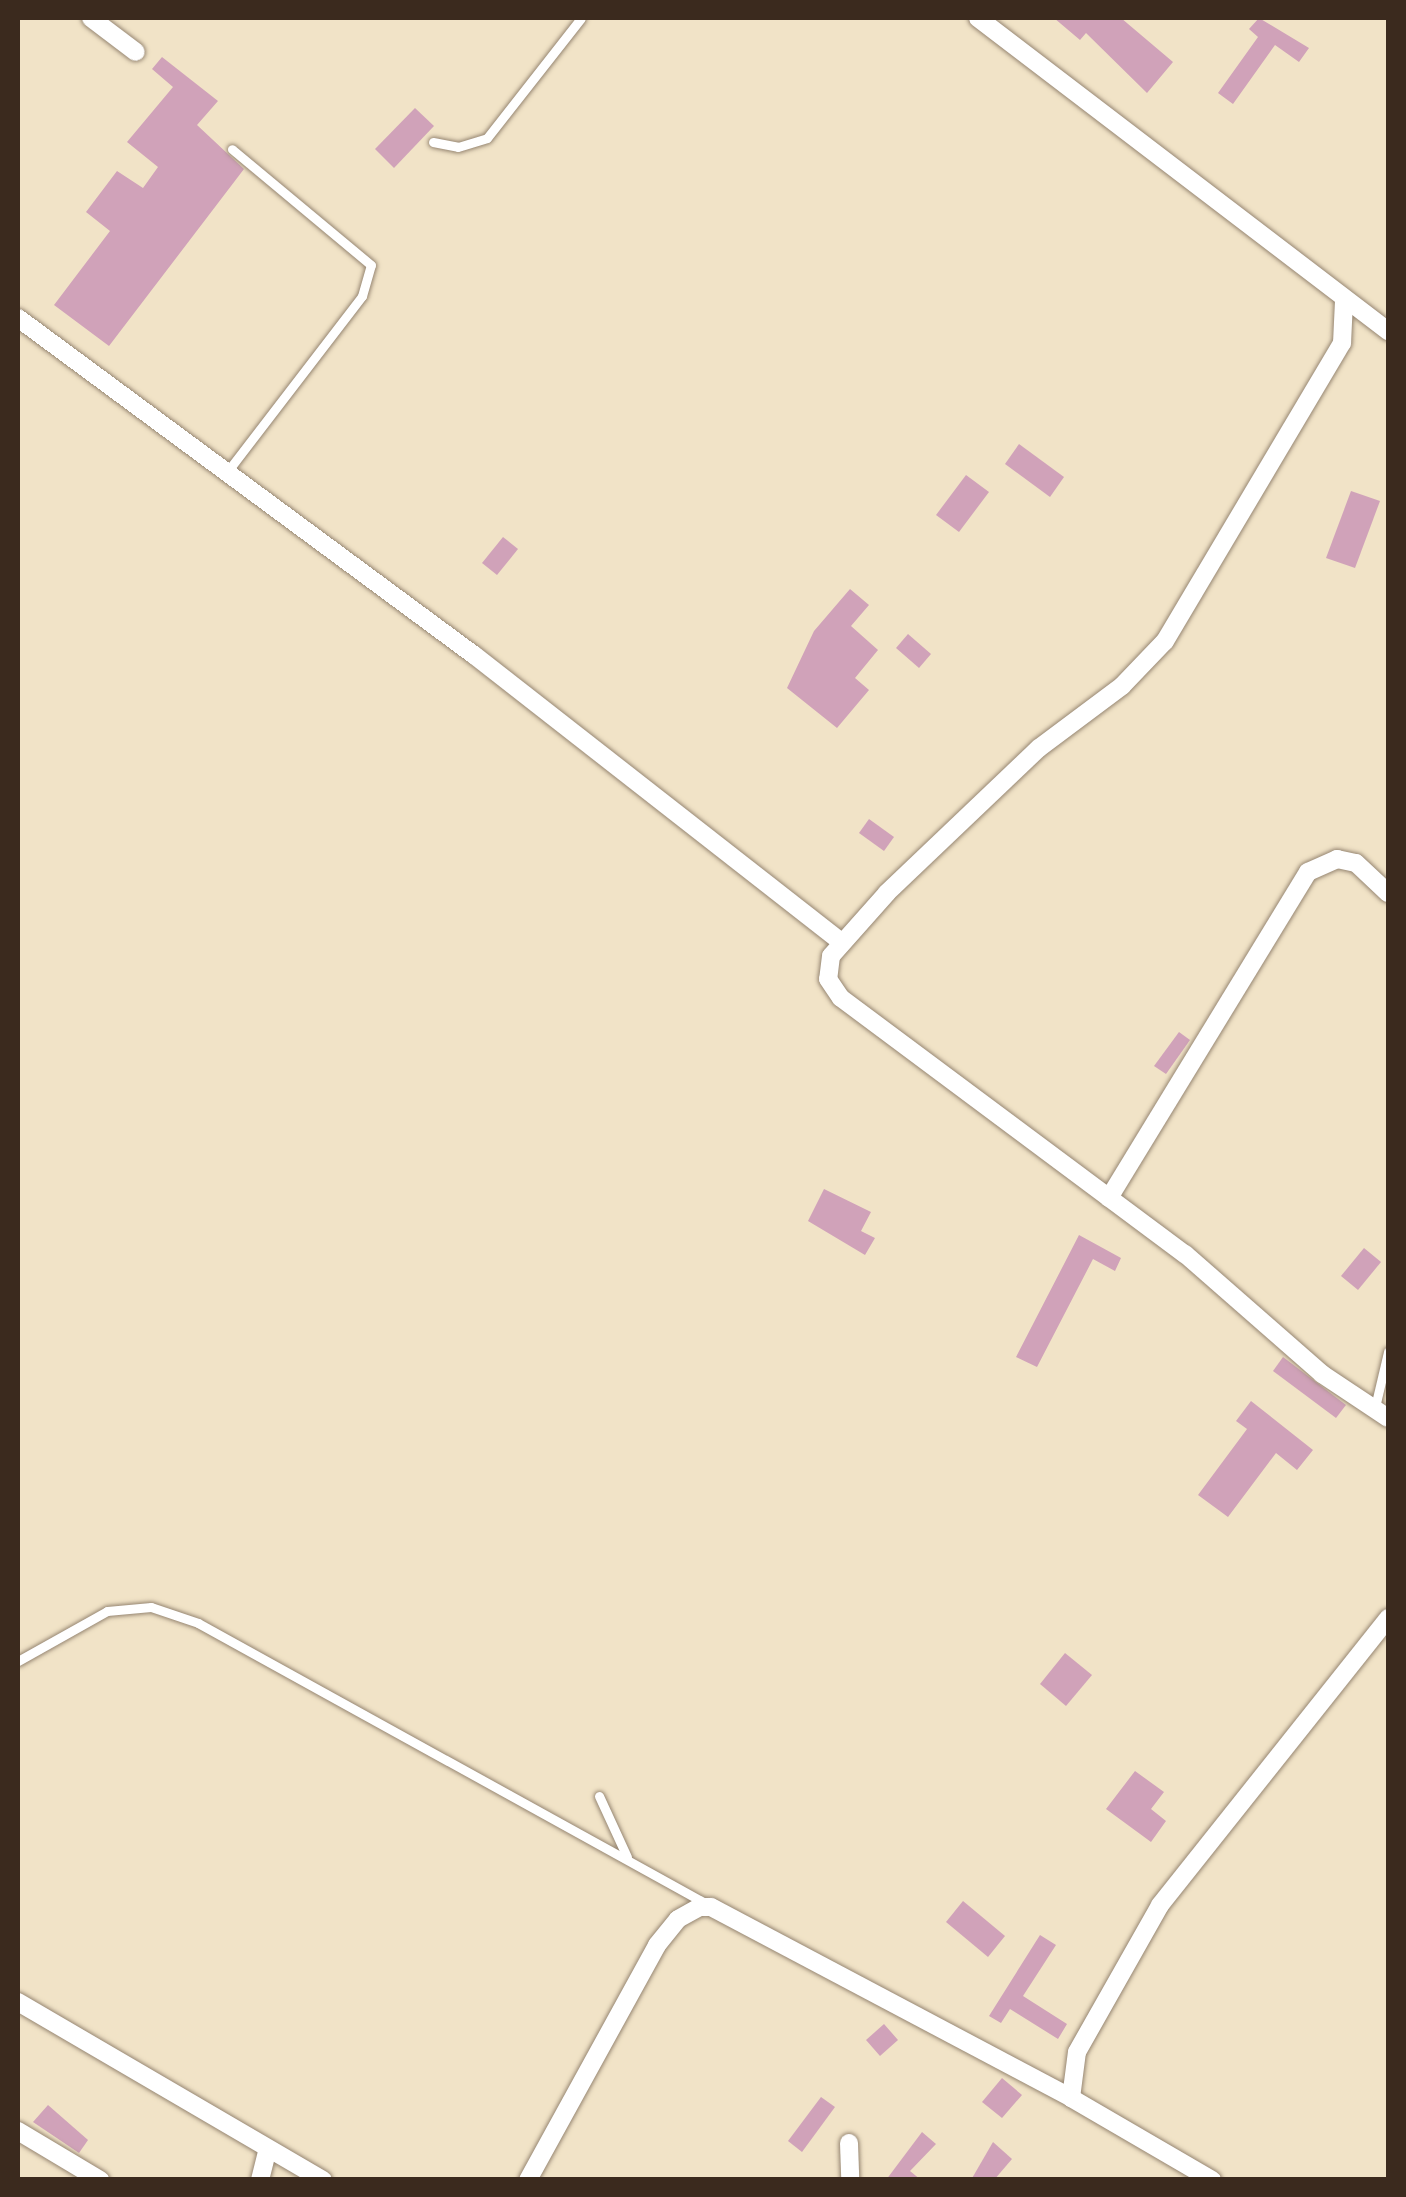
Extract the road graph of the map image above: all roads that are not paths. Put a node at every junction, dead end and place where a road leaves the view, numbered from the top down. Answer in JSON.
{"nodes":[{"id":1,"x":91,"y":18,"type":"edge"},
{"id":2,"x":580,"y":18,"type":"edge"},
{"id":3,"x":978,"y":18,"type":"edge"},
{"id":4,"x":136,"y":52,"type":"dead end"},
{"id":5,"x":433,"y":142,"type":"dead end"},
{"id":6,"x":232,"y":149,"type":"dead end"},
{"id":7,"x":1344,"y":301,"type":"junction"},
{"id":8,"x":18,"y":318,"type":"edge"},
{"id":9,"x":1388,"y":331,"type":"edge"},
{"id":10,"x":227,"y":472,"type":"junction"},
{"id":11,"x":1388,"y":892,"type":"edge"},
{"id":12,"x":842,"y":942,"type":"junction"},
{"id":13,"x":1109,"y":1198,"type":"junction"},
{"id":14,"x":1388,"y":1352,"type":"edge"},
{"id":15,"x":1381,"y":1414,"type":"edge"},
{"id":16,"x":1388,"y":1618,"type":"edge"},
{"id":17,"x":18,"y":1661,"type":"edge"},
{"id":18,"x":599,"y":1796,"type":"dead end"},
{"id":19,"x":629,"y":1860,"type":"junction"},
{"id":20,"x":711,"y":1907,"type":"junction"},
{"id":21,"x":18,"y":2002,"type":"edge"},
{"id":22,"x":1072,"y":2098,"type":"junction"},
{"id":23,"x":18,"y":2132,"type":"edge"},
{"id":24,"x":849,"y":2143,"type":"dead end"},
{"id":25,"x":268,"y":2148,"type":"junction"},
{"id":26,"x":100,"y":2180,"type":"edge"},
{"id":27,"x":260,"y":2180,"type":"edge"},
{"id":28,"x":323,"y":2180,"type":"edge"},
{"id":29,"x":528,"y":2180,"type":"edge"},
{"id":30,"x":850,"y":2180,"type":"edge"},
{"id":31,"x":1212,"y":2180,"type":"edge"}],
"edges":[{"from":1,"to":4,"type":"street"},
{"from":2,"to":5,"type":"lane"},
{"from":3,"to":7,"type":"street"},
{"from":6,"to":10,"type":"lane"},
{"from":7,"to":9,"type":"street"},
{"from":7,"to":12,"type":"street"},
{"from":8,"to":10,"type":"street"},
{"from":10,"to":12,"type":"street"},
{"from":11,"to":13,"type":"street"},
{"from":12,"to":13,"type":"street"},
{"from":13,"to":15,"type":"street"},
{"from":14,"to":15,"type":"lane"},
{"from":16,"to":22,"type":"street"},
{"from":17,"to":19,"type":"lane"},
{"from":18,"to":19,"type":"lane"},
{"from":19,"to":20,"type":"lane"},
{"from":20,"to":22,"type":"street"},
{"from":20,"to":29,"type":"street"},
{"from":21,"to":25,"type":"street"},
{"from":22,"to":31,"type":"street"},
{"from":23,"to":26,"type":"street"},
{"from":24,"to":30,"type":"street"},
{"from":25,"to":27,"type":"street"},
{"from":25,"to":28,"type":"street"}]}
